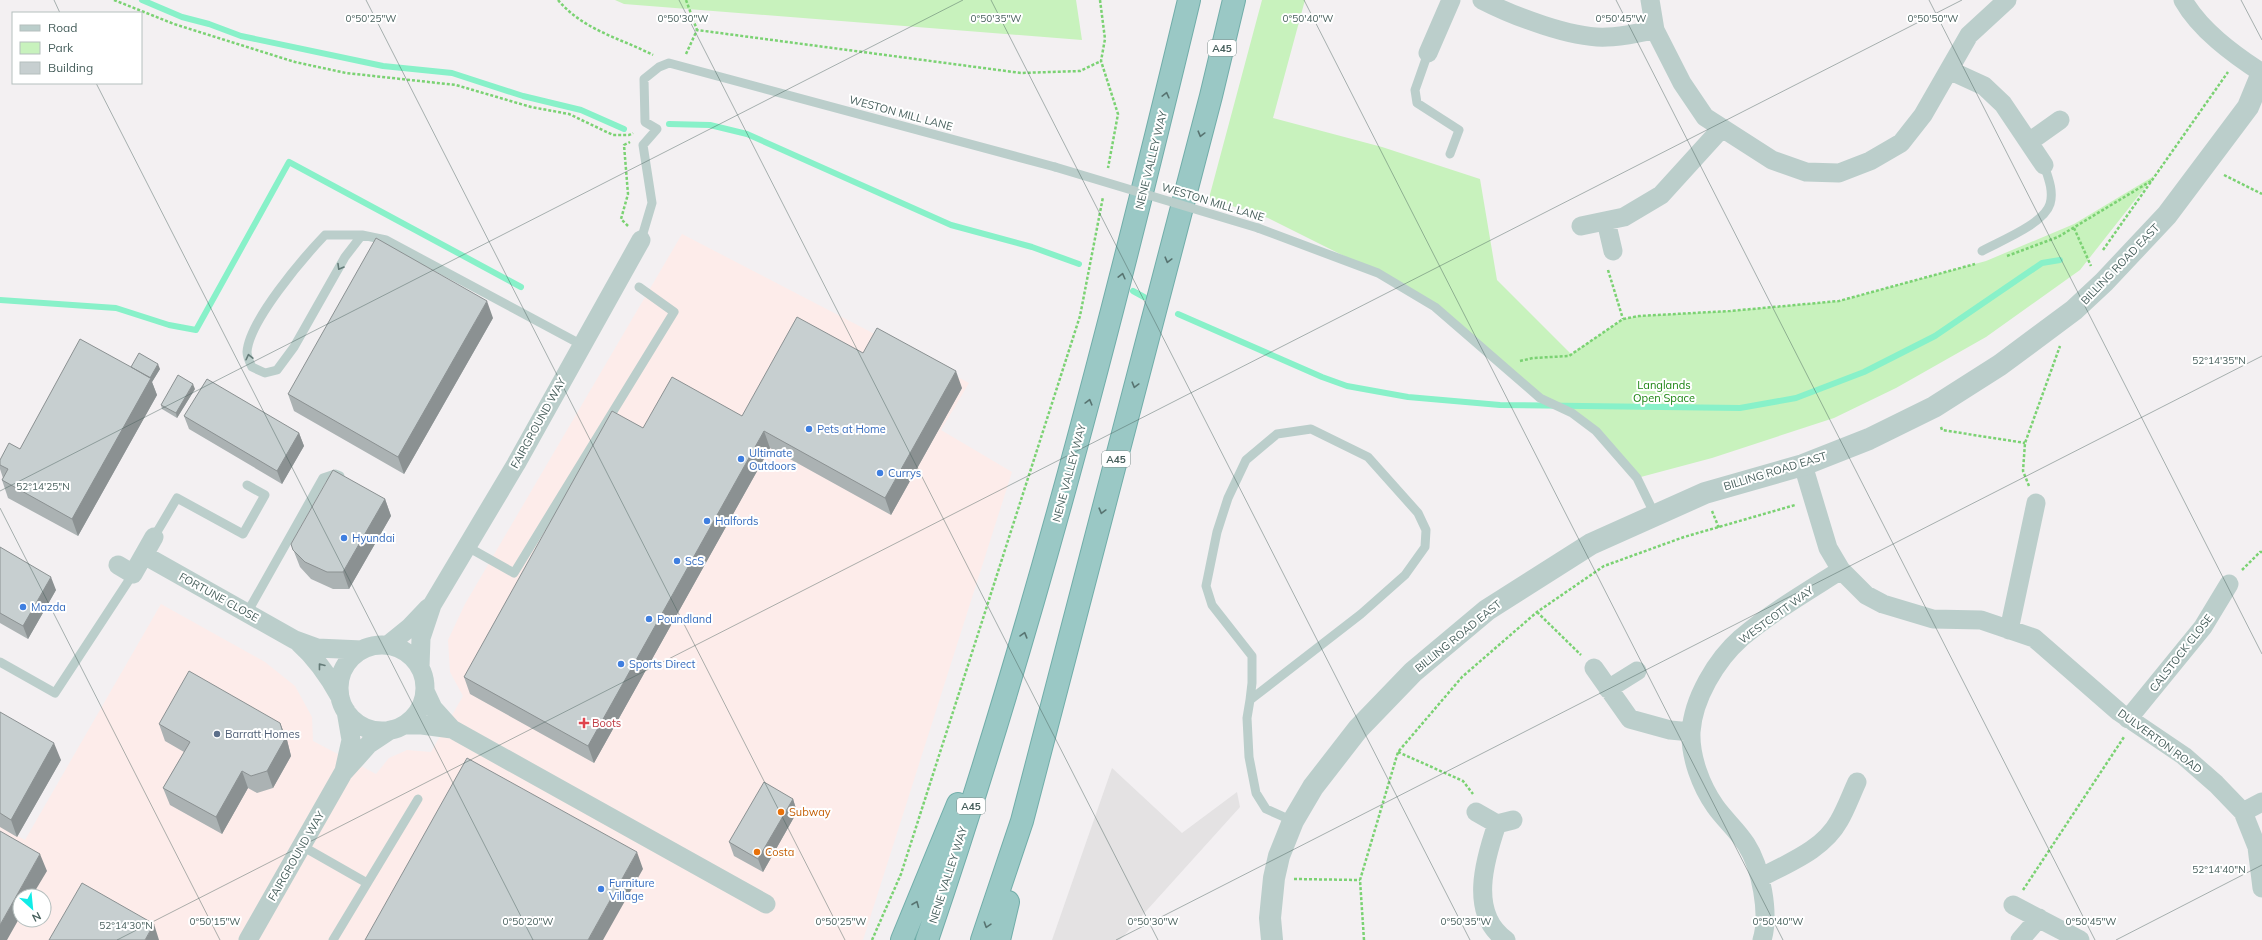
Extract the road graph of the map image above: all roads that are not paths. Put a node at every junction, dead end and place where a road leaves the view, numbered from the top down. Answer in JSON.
{"nodes":[{"id":1,"x":1189,"y":0,"type":"edge"},
{"id":2,"x":1234,"y":0,"type":"edge"},
{"id":3,"x":1451,"y":0,"type":"edge"},
{"id":4,"x":1482,"y":0,"type":"edge"},
{"id":5,"x":1650,"y":0,"type":"edge"},
{"id":6,"x":2008,"y":0,"type":"edge"},
{"id":7,"x":2183,"y":0,"type":"edge"},
{"id":8,"x":1656,"y":30,"type":"junction"},
{"id":9,"x":1428,"y":53,"type":"joint"},
{"id":10,"x":1948,"y":70,"type":"junction"},
{"id":11,"x":2262,"y":73,"type":"edge"},
{"id":12,"x":2060,"y":120,"type":"dead end"},
{"id":13,"x":1721,"y":129,"type":"junction"},
{"id":14,"x":2029,"y":142,"type":"junction"},
{"id":15,"x":1450,"y":154,"type":"dead end"},
{"id":16,"x":2044,"y":164,"type":"joint"},
{"id":17,"x":1606,"y":221,"type":"junction"},
{"id":18,"x":1581,"y":226,"type":"dead end"},
{"id":19,"x":362,"y":235,"type":"junction"},
{"id":20,"x":641,"y":240,"type":"joint"},
{"id":21,"x":1613,"y":251,"type":"road end"},
{"id":22,"x":1982,"y":251,"type":"dead end"},
{"id":23,"x":640,"y":287,"type":"dead end"},
{"id":24,"x":582,"y":345,"type":"junction"},
{"id":25,"x":1803,"y":465,"type":"junction"},
{"id":26,"x":348,"y":480,"type":"edge"},
{"id":27,"x":248,"y":485,"type":"dead end"},
{"id":28,"x":2036,"y":503,"type":"road end"},
{"id":29,"x":1655,"y":515,"type":"junction"},
{"id":30,"x":154,"y":537,"type":"joint"},
{"id":31,"x":466,"y":546,"type":"junction"},
{"id":32,"x":144,"y":555,"type":"junction"},
{"id":33,"x":125,"y":570,"type":"joint"},
{"id":34,"x":1841,"y":570,"type":"junction"},
{"id":35,"x":2229,"y":584,"type":"road end"},
{"id":36,"x":432,"y":604,"type":"junction"},
{"id":37,"x":247,"y":613,"type":"junction"},
{"id":38,"x":2009,"y":630,"type":"junction"},
{"id":39,"x":295,"y":640,"type":"junction"},
{"id":40,"x":388,"y":645,"type":"junction"},
{"id":41,"x":362,"y":650,"type":"junction"},
{"id":42,"x":0,"y":662,"type":"edge"},
{"id":43,"x":420,"y":667,"type":"junction"},
{"id":44,"x":1594,"y":668,"type":"road end"},
{"id":45,"x":1637,"y":671,"type":"dead end"},
{"id":46,"x":1013,"y":672,"type":"junction"},
{"id":47,"x":1608,"y":689,"type":"junction"},
{"id":48,"x":425,"y":691,"type":"junction"},
{"id":49,"x":1250,"y":700,"type":"junction"},
{"id":50,"x":343,"y":704,"type":"junction"},
{"id":51,"x":2131,"y":720,"type":"junction"},
{"id":52,"x":397,"y":728,"type":"junction"},
{"id":53,"x":452,"y":729,"type":"junction"},
{"id":54,"x":1691,"y":732,"type":"junction"},
{"id":55,"x":343,"y":773,"type":"junction"},
{"id":56,"x":1857,"y":782,"type":"dead end"},
{"id":57,"x":418,"y":799,"type":"dead end"},
{"id":58,"x":2262,"y":802,"type":"edge"},
{"id":59,"x":1476,"y":806,"type":"road end"},
{"id":60,"x":2243,"y":812,"type":"junction"},
{"id":61,"x":1022,"y":821,"type":"junction"},
{"id":62,"x":1293,"y":821,"type":"junction"},
{"id":63,"x":302,"y":846,"type":"junction"},
{"id":64,"x":1760,"y":878,"type":"junction"},
{"id":65,"x":367,"y":883,"type":"junction"},
{"id":66,"x":2262,"y":888,"type":"edge"},
{"id":67,"x":766,"y":904,"type":"dead end"},
{"id":68,"x":2013,"y":905,"type":"road end"},
{"id":69,"x":2039,"y":918,"type":"junction"},
{"id":70,"x":248,"y":940,"type":"edge"},
{"id":71,"x":333,"y":940,"type":"edge"},
{"id":72,"x":902,"y":940,"type":"edge"},
{"id":73,"x":927,"y":940,"type":"edge"},
{"id":74,"x":982,"y":940,"type":"edge"},
{"id":75,"x":999,"y":940,"type":"edge"},
{"id":76,"x":1272,"y":940,"type":"edge"},
{"id":77,"x":1506,"y":940,"type":"edge"},
{"id":78,"x":1762,"y":940,"type":"edge"},
{"id":79,"x":2020,"y":940,"type":"edge"},
{"id":80,"x":2080,"y":940,"type":"edge"}],
"edges":[{"from":46,"to":1,"type":"highway","name":"NENE VALLEY WAY","number":"A45","one_way":true},
{"from":2,"to":61,"type":"highway","number":"A45","one_way":true},
{"from":3,"to":9,"type":"street"},
{"from":4,"to":8,"type":"street"},
{"from":5,"to":8,"type":"street"},
{"from":6,"to":10,"type":"street"},
{"from":7,"to":11,"type":"street"},
{"from":8,"to":13,"type":"street"},
{"from":9,"to":15,"type":"lane"},
{"from":10,"to":13,"type":"street"},
{"from":10,"to":14,"type":"street"},
{"from":11,"to":25,"type":"street","name":"BILLING ROAD EAST"},
{"from":12,"to":14,"type":"street"},
{"from":13,"to":17,"type":"street"},
{"from":14,"to":16,"type":"street"},
{"from":16,"to":22,"type":"lane"},
{"from":17,"to":18,"type":"street"},
{"from":17,"to":21,"type":"street"},
{"from":19,"to":19,"type":"lane","one_way":true},
{"from":19,"to":24,"type":"lane"},
{"from":20,"to":24,"type":"street","name":"FAIRGROUND WAY"},
{"from":20,"to":29,"type":"lane","name":"WESTON MILL LANE","bridge":true},
{"from":23,"to":31,"type":"lane"},
{"from":24,"to":31,"type":"street","name":"FAIRGROUND WAY"},
{"from":25,"to":29,"type":"street","name":"BILLING ROAD EAST"},
{"from":25,"to":34,"type":"street","name":"DULVERTON ROAD"},
{"from":26,"to":37,"type":"lane"},
{"from":27,"to":30,"type":"lane"},
{"from":28,"to":38,"type":"street"},
{"from":29,"to":62,"type":"street","name":"BILLING ROAD EAST"},
{"from":30,"to":32,"type":"street"},
{"from":31,"to":36,"type":"street","name":"FAIRGROUND WAY"},
{"from":32,"to":33,"type":"street"},
{"from":32,"to":37,"type":"street","name":"FORTUNE CLOSE"},
{"from":33,"to":42,"type":"lane"},
{"from":34,"to":38,"type":"street","name":"DULVERTON ROAD"},
{"from":34,"to":54,"type":"street","name":"WESTCOTT WAY"},
{"from":35,"to":51,"type":"street","name":"CALSTOCK CLOSE"},
{"from":36,"to":40,"type":"street"},
{"from":36,"to":43,"type":"street"},
{"from":37,"to":39,"type":"street","name":"FORTUNE CLOSE"},
{"from":38,"to":51,"type":"street","name":"DULVERTON ROAD"},
{"from":39,"to":41,"type":"street"},
{"from":50,"to":39,"type":"street","one_way":true},
{"from":40,"to":41,"type":"street"},
{"from":40,"to":43,"type":"street"},
{"from":41,"to":50,"type":"street"},
{"from":43,"to":48,"type":"street"},
{"from":44,"to":47,"type":"street"},
{"from":45,"to":47,"type":"street"},
{"from":72,"to":46,"type":"highway","one_way":true},
{"from":46,"to":73,"type":"highway","name":"NENE VALLEY WAY","number":"A45"},
{"from":47,"to":54,"type":"street"},
{"from":48,"to":52,"type":"street"},
{"from":48,"to":53,"type":"street"},
{"from":49,"to":49,"type":"lane"},
{"from":49,"to":62,"type":"lane"},
{"from":50,"to":52,"type":"street"},
{"from":50,"to":55,"type":"street"},
{"from":51,"to":60,"type":"street","name":"DULVERTON ROAD"},
{"from":52,"to":53,"type":"street"},
{"from":52,"to":55,"type":"street"},
{"from":53,"to":67,"type":"street"},
{"from":54,"to":64,"type":"street","name":"WESTCOTT WAY"},
{"from":55,"to":63,"type":"street","name":"FAIRGROUND WAY"},
{"from":56,"to":64,"type":"street"},
{"from":57,"to":65,"type":"lane"},
{"from":58,"to":60,"type":"street"},
{"from":59,"to":77,"type":"street"},
{"from":60,"to":66,"type":"street","name":"DULVERTON ROAD"},
{"from":61,"to":74,"type":"highway","number":"A45","one_way":true},
{"from":61,"to":75,"type":"highway"},
{"from":62,"to":76,"type":"street","name":"BILLING ROAD EAST"},
{"from":63,"to":65,"type":"lane"},
{"from":63,"to":70,"type":"street","name":"FAIRGROUND WAY"},
{"from":64,"to":78,"type":"street","name":"WESTCOTT WAY"},
{"from":65,"to":71,"type":"lane"},
{"from":68,"to":69,"type":"street"},
{"from":69,"to":79,"type":"street"},
{"from":69,"to":80,"type":"street"}]}
